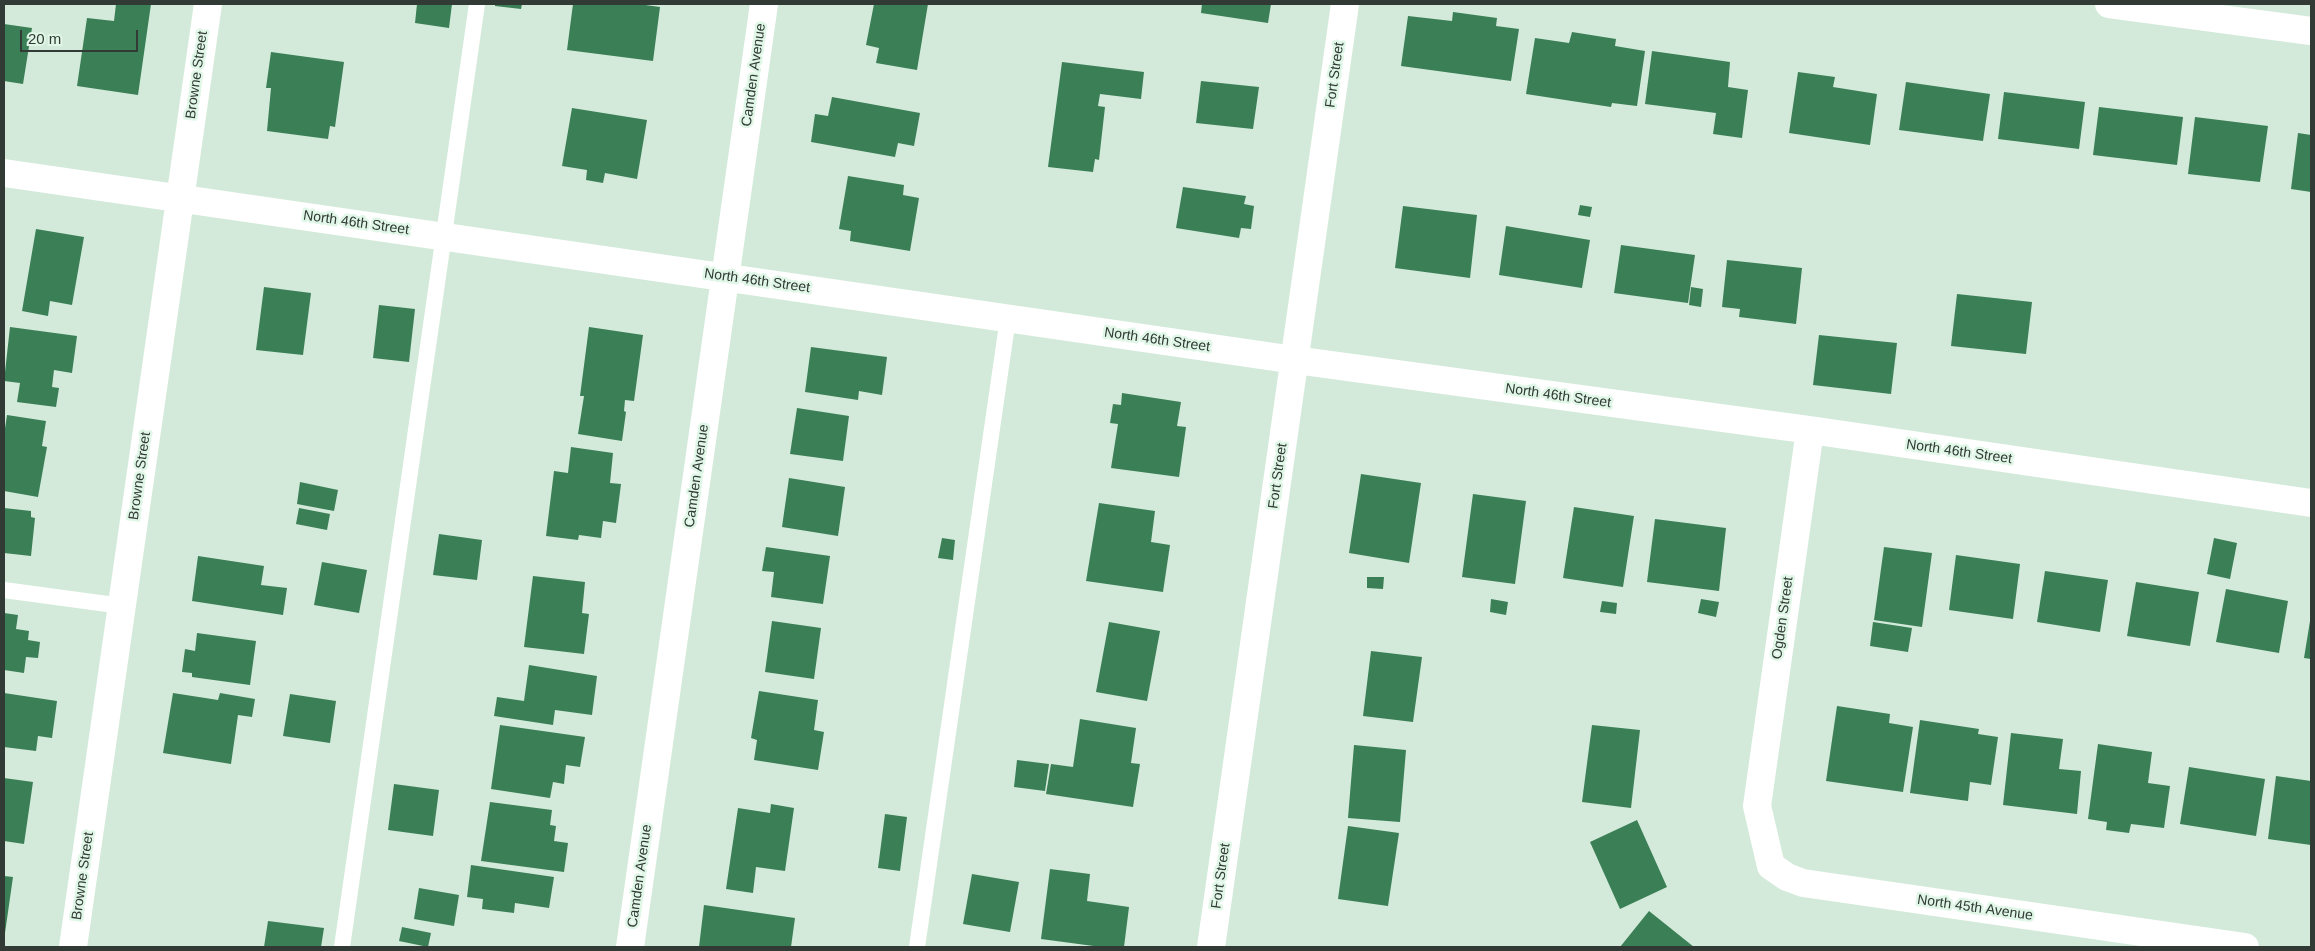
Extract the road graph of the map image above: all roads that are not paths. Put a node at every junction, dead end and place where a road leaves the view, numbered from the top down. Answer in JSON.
{"nodes":[{"id":1,"x":208,"y":4,"type":"edge"},
{"id":2,"x":477,"y":4,"type":"edge"},
{"id":3,"x":764,"y":4,"type":"edge"},
{"id":4,"x":1345,"y":4,"type":"edge"},
{"id":5,"x":2109,"y":4,"type":"edge"},
{"id":6,"x":2311,"y":31,"type":"edge"},
{"id":7,"x":4,"y":173,"type":"edge"},
{"id":8,"x":179,"y":198,"type":"junction"},
{"id":9,"x":443,"y":236,"type":"junction"},
{"id":10,"x":725,"y":276,"type":"junction"},
{"id":11,"x":1008,"y":318,"type":"junction"},
{"id":12,"x":1295,"y":360,"type":"junction"},
{"id":13,"x":1810,"y":430,"type":"junction"},
{"id":14,"x":2311,"y":503,"type":"edge"},
{"id":15,"x":4,"y":590,"type":"edge"},
{"id":16,"x":122,"y":606,"type":"junction"},
{"id":17,"x":1756,"y":806,"type":"joint"},
{"id":18,"x":73,"y":947,"type":"edge"},
{"id":19,"x":342,"y":947,"type":"edge"},
{"id":20,"x":630,"y":947,"type":"edge"},
{"id":21,"x":917,"y":947,"type":"edge"},
{"id":22,"x":1211,"y":947,"type":"edge"},
{"id":23,"x":2245,"y":947,"type":"edge"}],
"edges":[{"from":1,"to":8,"type":"street","name":"Browne Street"},
{"from":2,"to":9,"type":"lane"},
{"from":3,"to":10,"type":"street","name":"Camden Avenue"},
{"from":4,"to":12,"type":"street","name":"Fort Street"},
{"from":5,"to":6,"type":"street"},
{"from":7,"to":8,"type":"street","name":"North 46th Street"},
{"from":8,"to":9,"type":"street","name":"North 46th Street"},
{"from":8,"to":16,"type":"street","name":"Browne Street"},
{"from":9,"to":10,"type":"street","name":"North 46th Street"},
{"from":9,"to":19,"type":"lane"},
{"from":10,"to":11,"type":"street","name":"North 46th Street"},
{"from":10,"to":20,"type":"street","name":"Camden Avenue"},
{"from":11,"to":12,"type":"street","name":"North 46th Street"},
{"from":11,"to":21,"type":"lane"},
{"from":12,"to":13,"type":"street","name":"North 46th Street"},
{"from":12,"to":22,"type":"street","name":"Fort Street"},
{"from":13,"to":14,"type":"street","name":"North 46th Street"},
{"from":13,"to":17,"type":"street","name":"Ogden Street"},
{"from":15,"to":16,"type":"lane"},
{"from":16,"to":18,"type":"street","name":"Browne Street"},
{"from":17,"to":23,"type":"street","name":"North 45th Avenue"}]}
